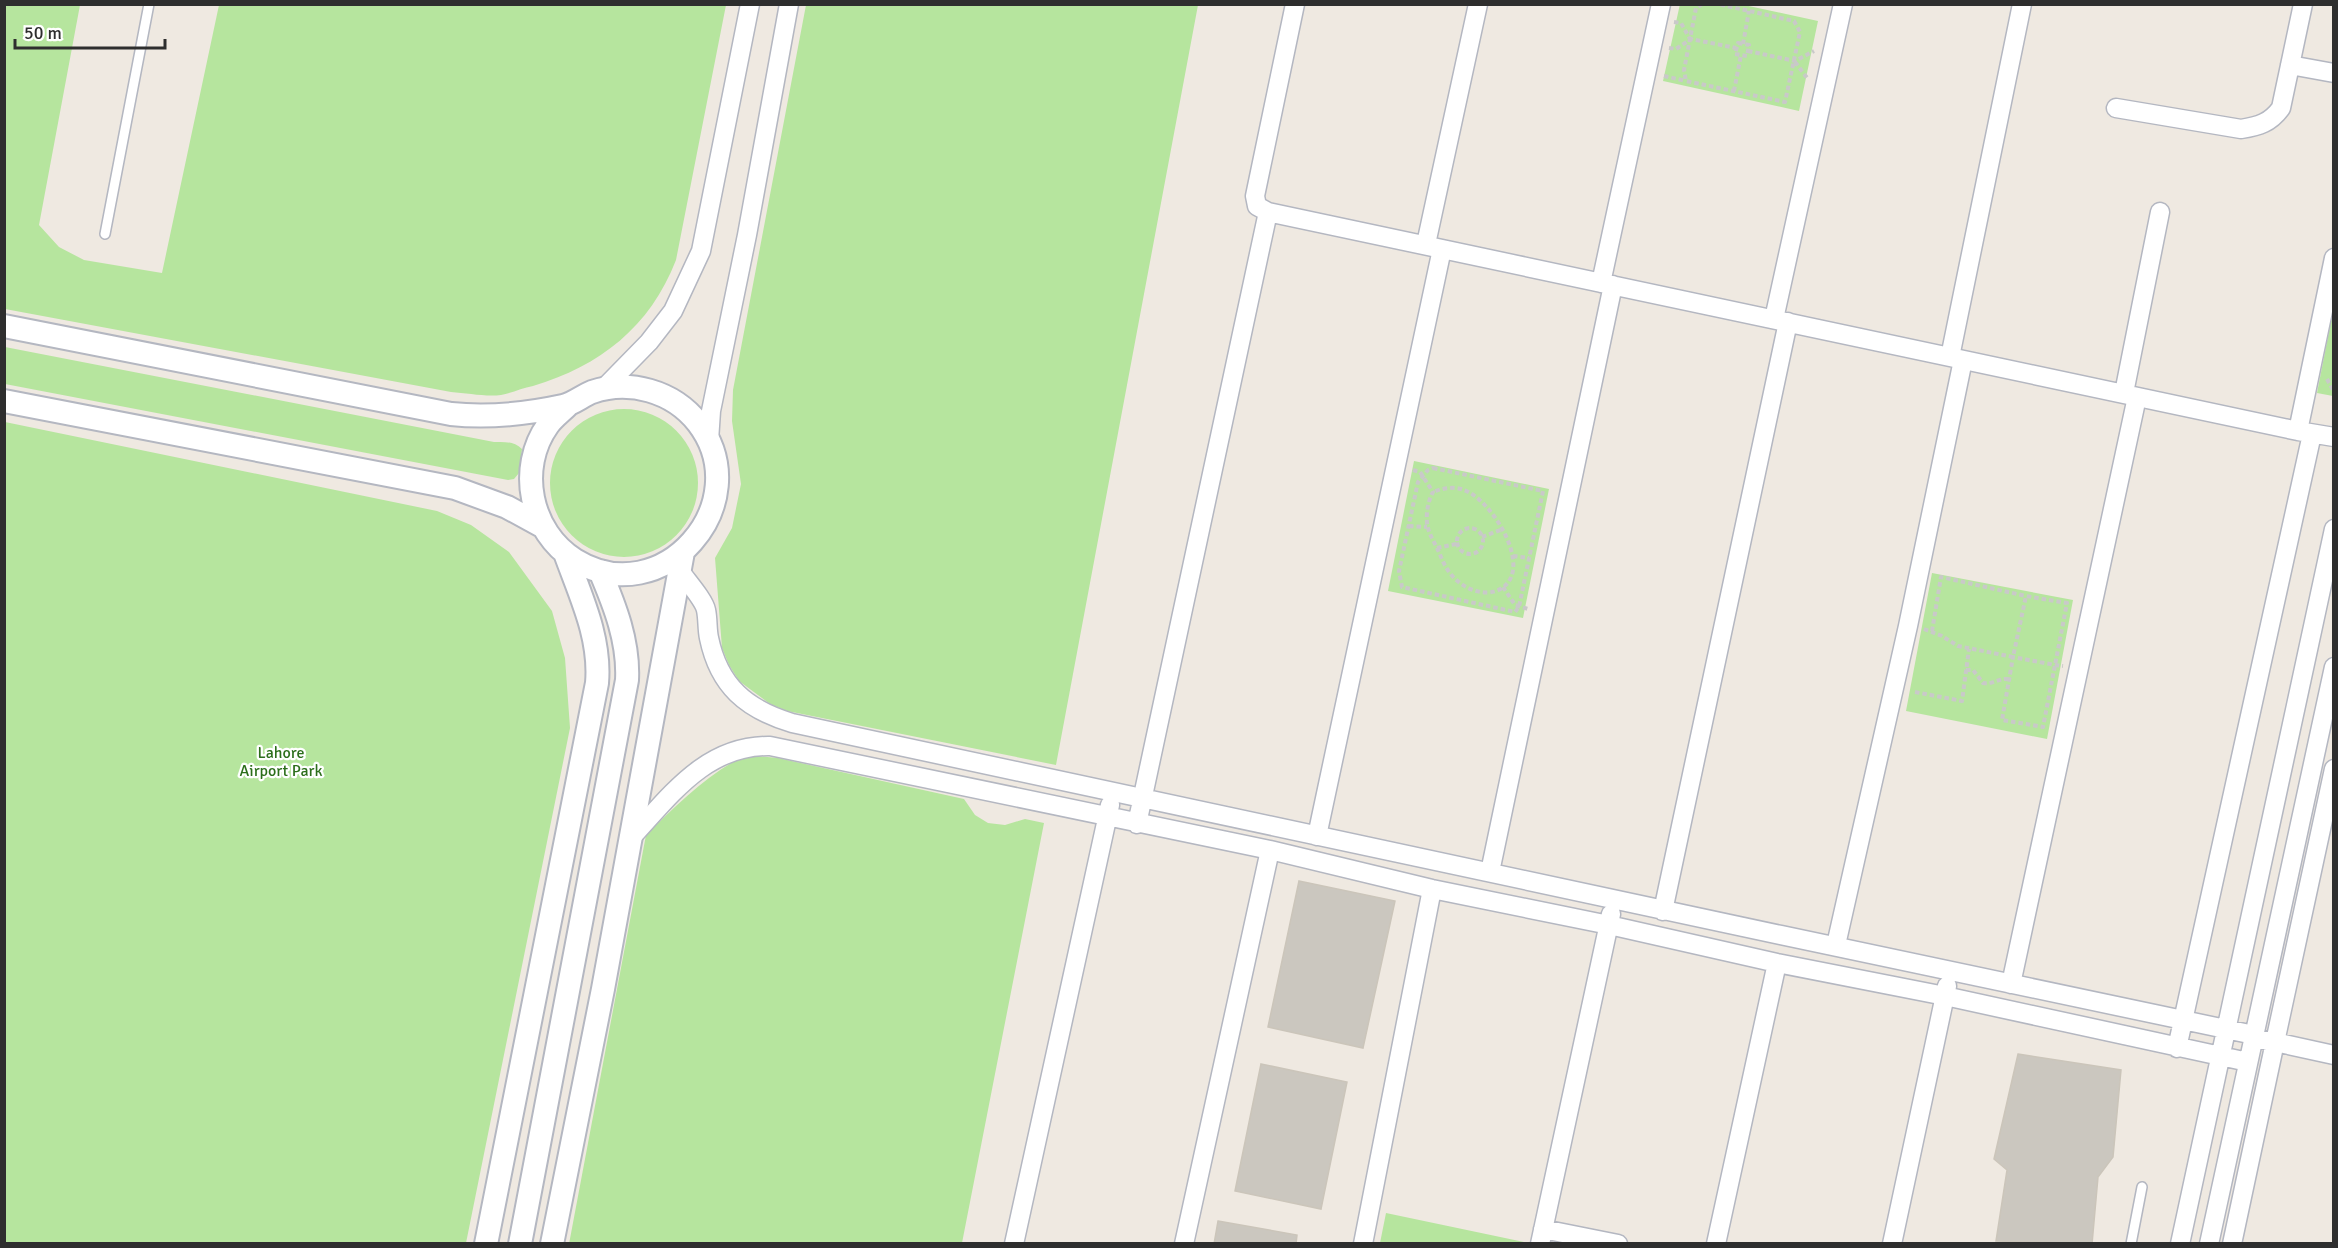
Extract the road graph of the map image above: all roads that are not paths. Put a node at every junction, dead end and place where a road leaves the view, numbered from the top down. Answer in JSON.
{"nodes":[{"id":1,"x":149,"y":4,"type":"edge"},
{"id":2,"x":750,"y":4,"type":"edge"},
{"id":3,"x":789,"y":4,"type":"edge"},
{"id":4,"x":1295,"y":4,"type":"edge"},
{"id":5,"x":1478,"y":4,"type":"edge"},
{"id":6,"x":1662,"y":4,"type":"edge"},
{"id":7,"x":1843,"y":4,"type":"edge"},
{"id":8,"x":2022,"y":4,"type":"edge"},
{"id":9,"x":2303,"y":4,"type":"edge"},
{"id":10,"x":2290,"y":65,"type":"junction"},
{"id":11,"x":2334,"y":73,"type":"edge"},
{"id":12,"x":2116,"y":108,"type":"dead end"},
{"id":13,"x":1268,"y":212,"type":"junction"},
{"id":14,"x":2160,"y":212,"type":"dead end"},
{"id":15,"x":105,"y":234,"type":"dead end"},
{"id":16,"x":1434,"y":247,"type":"junction"},
{"id":17,"x":2334,"y":258,"type":"edge"},
{"id":18,"x":1607,"y":284,"type":"junction"},
{"id":19,"x":1781,"y":321,"type":"junction"},
{"id":20,"x":4,"y":326,"type":"edge"},
{"id":21,"x":1956,"y":358,"type":"junction"},
{"id":22,"x":603,"y":389,"type":"junction"},
{"id":23,"x":2130,"y":395,"type":"junction"},
{"id":24,"x":4,"y":401,"type":"edge"},
{"id":25,"x":567,"y":406,"type":"junction"},
{"id":26,"x":2305,"y":433,"type":"junction"},
{"id":27,"x":2333,"y":438,"type":"edge"},
{"id":28,"x":709,"y":441,"type":"junction"},
{"id":29,"x":542,"y":526,"type":"junction"},
{"id":30,"x":2334,"y":529,"type":"edge"},
{"id":31,"x":565,"y":553,"type":"junction"},
{"id":32,"x":682,"y":562,"type":"junction"},
{"id":33,"x":600,"y":571,"type":"junction"},
{"id":34,"x":2334,"y":667,"type":"edge"},
{"id":35,"x":2334,"y":769,"type":"edge"},
{"id":36,"x":1112,"y":792,"type":"junction"},
{"id":37,"x":1141,"y":798,"type":"junction"},
{"id":38,"x":1107,"y":817,"type":"junction"},
{"id":39,"x":1137,"y":824,"type":"junction"},
{"id":40,"x":1317,"y":836,"type":"junction"},
{"id":41,"x":631,"y":838,"type":"junction"},
{"id":42,"x":1270,"y":850,"type":"junction"},
{"id":43,"x":1490,"y":872,"type":"junction"},
{"id":44,"x":1432,"y":889,"type":"junction"},
{"id":45,"x":1614,"y":900,"type":"junction"},
{"id":46,"x":1663,"y":911,"type":"junction"},
{"id":47,"x":1609,"y":925,"type":"junction"},
{"id":48,"x":1836,"y":945,"type":"junction"},
{"id":49,"x":1777,"y":963,"type":"junction"},
{"id":50,"x":1950,"y":972,"type":"junction"},
{"id":51,"x":2011,"y":984,"type":"junction"},
{"id":52,"x":1945,"y":996,"type":"junction"},
{"id":53,"x":2183,"y":1021,"type":"junction"},
{"id":54,"x":2225,"y":1029,"type":"junction"},
{"id":55,"x":2253,"y":1036,"type":"junction"},
{"id":56,"x":2275,"y":1042,"type":"junction"},
{"id":57,"x":2177,"y":1048,"type":"junction"},
{"id":58,"x":2334,"y":1055,"type":"edge"},
{"id":59,"x":2219,"y":1056,"type":"junction"},
{"id":60,"x":2248,"y":1062,"type":"junction"},
{"id":61,"x":2142,"y":1187,"type":"dead end"},
{"id":62,"x":1542,"y":1236,"type":"edge"},
{"id":63,"x":486,"y":1244,"type":"edge"},
{"id":64,"x":520,"y":1244,"type":"edge"},
{"id":65,"x":552,"y":1244,"type":"edge"},
{"id":66,"x":1014,"y":1244,"type":"edge"},
{"id":67,"x":1184,"y":1244,"type":"edge"},
{"id":68,"x":1363,"y":1244,"type":"edge"},
{"id":69,"x":1618,"y":1244,"type":"edge"},
{"id":70,"x":1716,"y":1244,"type":"edge"},
{"id":71,"x":1892,"y":1244,"type":"edge"},
{"id":72,"x":2131,"y":1244,"type":"edge"},
{"id":73,"x":2181,"y":1244,"type":"edge"},
{"id":74,"x":2209,"y":1244,"type":"edge"},
{"id":75,"x":2232,"y":1244,"type":"edge"}],
"edges":[{"from":1,"to":15,"type":"lane"},
{"from":2,"to":22,"type":"street"},
{"from":3,"to":28,"type":"street"},
{"from":4,"to":13,"type":"street"},
{"from":5,"to":16,"type":"street"},
{"from":6,"to":18,"type":"street"},
{"from":7,"to":19,"type":"street"},
{"from":8,"to":21,"type":"street"},
{"from":9,"to":10,"type":"street"},
{"from":10,"to":11,"type":"street"},
{"from":10,"to":12,"type":"street"},
{"from":13,"to":16,"type":"street"},
{"from":13,"to":37,"type":"street"},
{"from":14,"to":23,"type":"street"},
{"from":16,"to":18,"type":"street"},
{"from":16,"to":40,"type":"street"},
{"from":17,"to":26,"type":"street"},
{"from":18,"to":19,"type":"street"},
{"from":18,"to":43,"type":"street"},
{"from":19,"to":21,"type":"street"},
{"from":19,"to":46,"type":"street"},
{"from":20,"to":25,"type":"street"},
{"from":21,"to":23,"type":"street"},
{"from":21,"to":48,"type":"street"},
{"from":22,"to":25,"type":"street"},
{"from":22,"to":28,"type":"street"},
{"from":23,"to":26,"type":"street"},
{"from":23,"to":51,"type":"street"},
{"from":24,"to":29,"type":"street"},
{"from":25,"to":29,"type":"street"},
{"from":26,"to":27,"type":"street"},
{"from":26,"to":53,"type":"street"},
{"from":28,"to":32,"type":"street"},
{"from":29,"to":31,"type":"street"},
{"from":30,"to":54,"type":"street"},
{"from":31,"to":33,"type":"street"},
{"from":31,"to":63,"type":"street"},
{"from":32,"to":33,"type":"street"},
{"from":32,"to":36,"type":"street"},
{"from":32,"to":41,"type":"street"},
{"from":33,"to":64,"type":"street"},
{"from":34,"to":55,"type":"street"},
{"from":35,"to":56,"type":"street"},
{"from":36,"to":37,"type":"street"},
{"from":36,"to":38,"type":"street"},
{"from":37,"to":39,"type":"street"},
{"from":37,"to":40,"type":"street"},
{"from":38,"to":39,"type":"street"},
{"from":38,"to":41,"type":"street"},
{"from":38,"to":66,"type":"street"},
{"from":39,"to":42,"type":"street"},
{"from":40,"to":43,"type":"street"},
{"from":41,"to":65,"type":"street"},
{"from":42,"to":44,"type":"street"},
{"from":42,"to":67,"type":"street"},
{"from":43,"to":45,"type":"street"},
{"from":44,"to":47,"type":"street"},
{"from":44,"to":68,"type":"street"},
{"from":45,"to":46,"type":"street"},
{"from":45,"to":47,"type":"street"},
{"from":46,"to":48,"type":"street"},
{"from":47,"to":49,"type":"street"},
{"from":47,"to":62,"type":"street"},
{"from":48,"to":50,"type":"street"},
{"from":49,"to":52,"type":"street"},
{"from":49,"to":70,"type":"street"},
{"from":50,"to":51,"type":"street"},
{"from":50,"to":52,"type":"street"},
{"from":51,"to":53,"type":"street"},
{"from":52,"to":57,"type":"street"},
{"from":52,"to":71,"type":"street"},
{"from":53,"to":54,"type":"street"},
{"from":53,"to":57,"type":"street"},
{"from":54,"to":55,"type":"street"},
{"from":54,"to":59,"type":"street"},
{"from":55,"to":56,"type":"street"},
{"from":55,"to":60,"type":"street"},
{"from":56,"to":58,"type":"street"},
{"from":56,"to":75,"type":"street"},
{"from":57,"to":59,"type":"street"},
{"from":59,"to":60,"type":"street"},
{"from":59,"to":73,"type":"street"},
{"from":60,"to":74,"type":"street"},
{"from":61,"to":72,"type":"lane"},
{"from":62,"to":69,"type":"street"}]}
